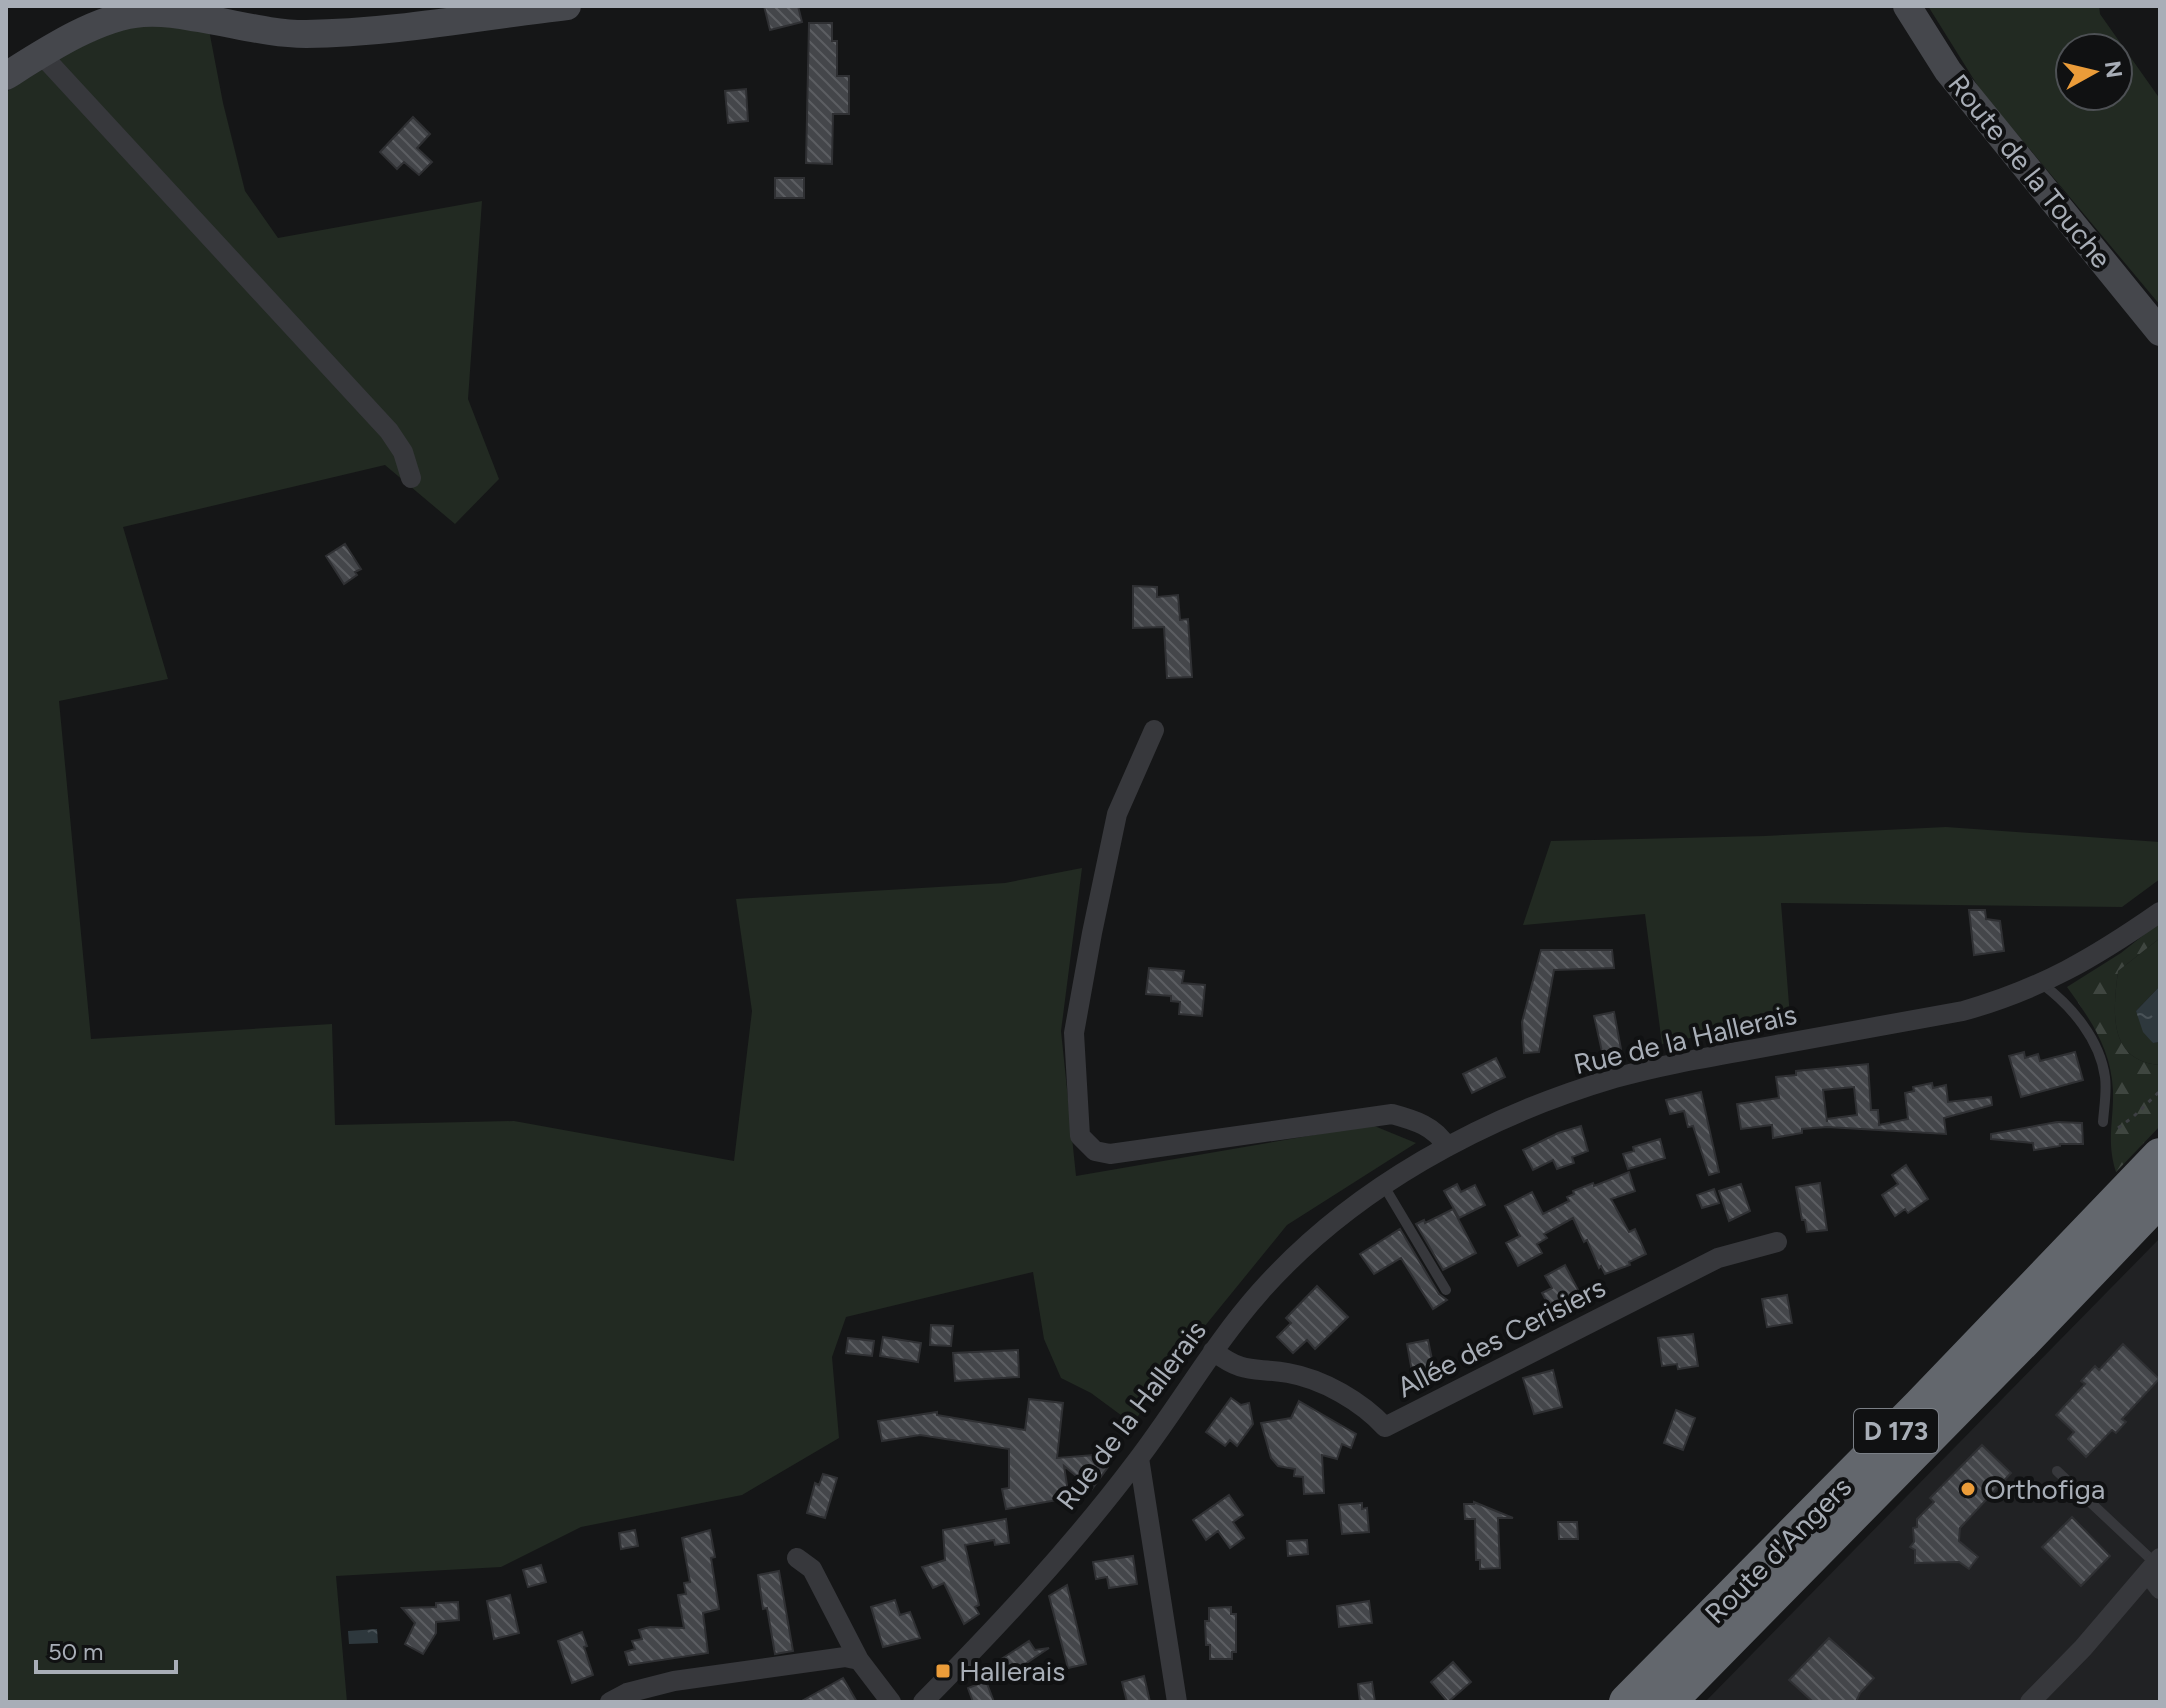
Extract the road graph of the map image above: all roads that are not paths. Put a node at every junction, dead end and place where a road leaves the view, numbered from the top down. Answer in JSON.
{"nodes":[{"id":1,"x":567,"y":6,"type":"edge"},
{"id":2,"x":1907,"y":6,"type":"edge"},
{"id":3,"x":41,"y":54,"type":"junction"},
{"id":4,"x":6,"y":76,"type":"edge"},
{"id":5,"x":2160,"y":332,"type":"edge"},
{"id":6,"x":411,"y":478,"type":"dead end"},
{"id":7,"x":1154,"y":730,"type":"dead end"},
{"id":8,"x":2160,"y":912,"type":"edge"},
{"id":9,"x":2042,"y":984,"type":"junction"},
{"id":10,"x":2103,"y":1122,"type":"road end"},
{"id":11,"x":1447,"y":1147,"type":"junction"},
{"id":12,"x":2160,"y":1156,"type":"edge"},
{"id":13,"x":1384,"y":1186,"type":"junction"},
{"id":14,"x":2160,"y":1198,"type":"edge"},
{"id":15,"x":1777,"y":1242,"type":"dead end"},
{"id":16,"x":1446,"y":1290,"type":"dead end"},
{"id":17,"x":1213,"y":1351,"type":"junction"},
{"id":18,"x":1139,"y":1458,"type":"junction"},
{"id":19,"x":2057,"y":1471,"type":"dead end"},
{"id":20,"x":797,"y":1558,"type":"dead end"},
{"id":21,"x":2156,"y":1571,"type":"edge"},
{"id":22,"x":859,"y":1660,"type":"junction"},
{"id":23,"x":928,"y":1700,"type":"edge"},
{"id":24,"x":610,"y":1702,"type":"edge"},
{"id":25,"x":891,"y":1702,"type":"edge"},
{"id":26,"x":1177,"y":1702,"type":"edge"},
{"id":27,"x":1627,"y":1702,"type":"edge"},
{"id":28,"x":1668,"y":1702,"type":"edge"},
{"id":29,"x":2030,"y":1702,"type":"edge"}],
"edges":[{"from":1,"to":3,"type":"street"},
{"from":2,"to":5,"type":"street","name":"Route de la Touche"},
{"from":3,"to":4,"type":"street"},
{"from":3,"to":6,"type":"street"},
{"from":7,"to":11,"type":"street"},
{"from":8,"to":9,"type":"street","name":"Rue de la Hallerais"},
{"from":9,"to":10,"type":"lane"},
{"from":9,"to":11,"type":"street","name":"Rue de la Hallerais"},
{"from":11,"to":13,"type":"street","name":"Rue de la Hallerais"},
{"from":12,"to":27,"type":"highway","name":"Route d'Angers","number":"D 173"},
{"from":13,"to":16,"type":"lane"},
{"from":13,"to":17,"type":"street","name":"Rue de la Hallerais"},
{"from":14,"to":28,"type":"highway","name":"Route d'Angers","number":"D 173"},
{"from":15,"to":17,"type":"street","name":"Allée des Cerisiers"},
{"from":17,"to":18,"type":"street","name":"Rue de la Hallerais"},
{"from":18,"to":23,"type":"street","name":"Rue de la Hallerais"},
{"from":18,"to":26,"type":"street"},
{"from":19,"to":21,"type":"lane"},
{"from":20,"to":22,"type":"street"},
{"from":21,"to":29,"type":"street"},
{"from":22,"to":24,"type":"street"},
{"from":22,"to":25,"type":"street"}]}
